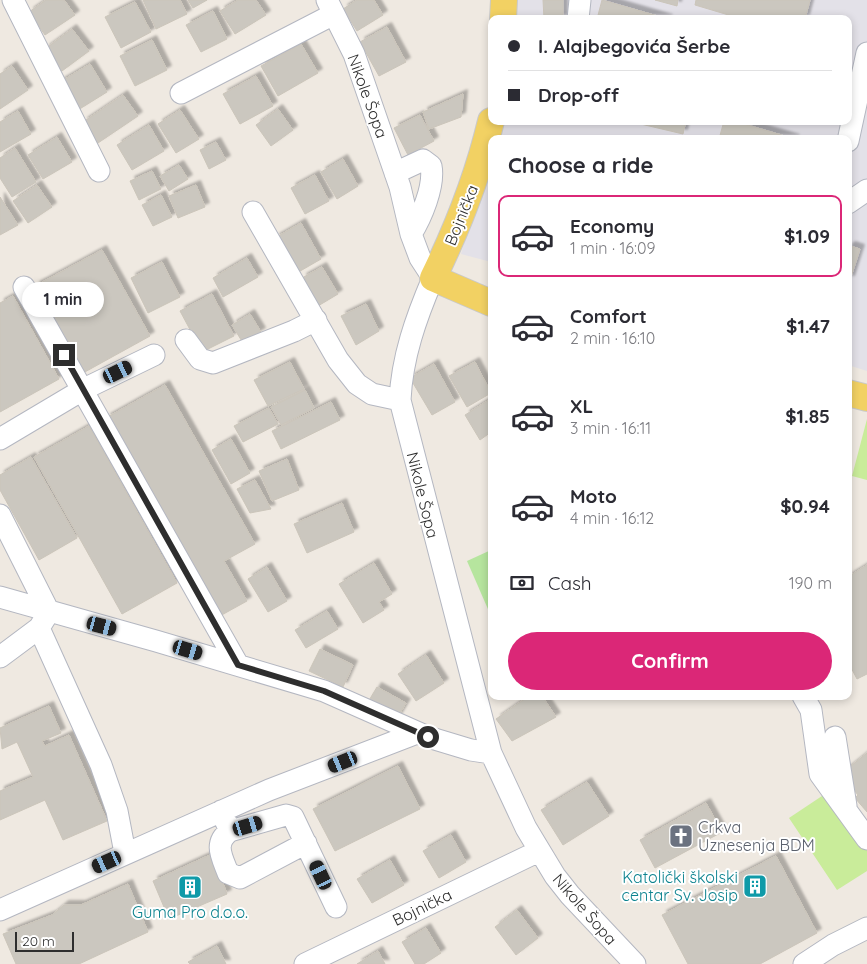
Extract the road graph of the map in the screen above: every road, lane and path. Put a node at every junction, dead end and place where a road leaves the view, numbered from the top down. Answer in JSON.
{"nodes":[{"id":1,"x":13,"y":0,"type":"edge"},
{"id":2,"x":504,"y":0,"type":"edge"},
{"id":3,"x":580,"y":0,"type":"edge"},
{"id":4,"x":330,"y":7,"type":"edge"},
{"id":5,"x":503,"y":15,"type":"edge"},
{"id":6,"x":578,"y":15,"type":"edge"},
{"id":7,"x":867,"y":52,"type":"edge"},
{"id":8,"x":181,"y":93,"type":"dead end"},
{"id":9,"x":852,"y":115,"type":"edge"},
{"id":10,"x":490,"y":125,"type":"edge"},
{"id":11,"x":99,"y":171,"type":"dead end"},
{"id":12,"x":395,"y":172,"type":"junction"},
{"id":13,"x":867,"y":190,"type":"edge"},
{"id":14,"x":852,"y":200,"type":"edge"},
{"id":15,"x":254,"y":212,"type":"dead end"},
{"id":16,"x":410,"y":234,"type":"junction"},
{"id":17,"x":433,"y":278,"type":"junction"},
{"id":18,"x":24,"y":287,"type":"dead end"},
{"id":19,"x":488,"y":303,"type":"edge"},
{"id":20,"x":316,"y":320,"type":"junction"},
{"id":21,"x":186,"y":340,"type":"dead end"},
{"id":22,"x":154,"y":355,"type":"dead end"},
{"id":23,"x":84,"y":389,"type":"junction"},
{"id":24,"x":852,"y":394,"type":"edge"},
{"id":25,"x":867,"y":398,"type":"edge"},
{"id":26,"x":400,"y":400,"type":"junction"},
{"id":27,"x":0,"y":438,"type":"edge"},
{"id":28,"x":0,"y":515,"type":"edge"},
{"id":29,"x":0,"y":597,"type":"edge"},
{"id":30,"x":44,"y":620,"type":"junction"},
{"id":31,"x":0,"y":657,"type":"edge"},
{"id":32,"x":238,"y":665,"type":"junction"},
{"id":33,"x":805,"y":700,"type":"edge"},
{"id":34,"x":416,"y":733,"type":"junction"},
{"id":35,"x":835,"y":737,"type":"dead end"},
{"id":36,"x":491,"y":753,"type":"junction"},
{"id":37,"x":220,"y":811,"type":"junction"},
{"id":38,"x":847,"y":811,"type":"junction"},
{"id":39,"x":230,"y":831,"type":"junction"},
{"id":40,"x":867,"y":839,"type":"edge"},
{"id":41,"x":306,"y":843,"type":"junction"},
{"id":42,"x":539,"y":851,"type":"junction"},
{"id":43,"x":125,"y":854,"type":"junction"},
{"id":44,"x":336,"y":907,"type":"dead end"},
{"id":45,"x":0,"y":910,"type":"edge"},
{"id":46,"x":867,"y":928,"type":"edge"},
{"id":47,"x":305,"y":964,"type":"edge"},
{"id":48,"x":635,"y":964,"type":"edge"},
{"id":49,"x":804,"y":964,"type":"edge"}],
"edges":[{"from":1,"to":11,"type":"street"},
{"from":2,"to":5,"type":"main road"},
{"from":3,"to":6,"type":"street"},
{"from":4,"to":8,"type":"street"},
{"from":4,"to":12,"type":"street","name":"Nikole Šopa"},
{"from":7,"to":9,"type":"street"},
{"from":10,"to":17,"type":"main road","name":"Bojnička"},
{"from":12,"to":16,"type":"street","name":"Nikole Šopa"},
{"from":12,"to":16,"type":"street"},
{"from":13,"to":14,"type":"street"},
{"from":15,"to":20,"type":"street"},
{"from":16,"to":17,"type":"street","name":"Nikole Šopa"},
{"from":17,"to":19,"type":"main road"},
{"from":17,"to":26,"type":"street","name":"Nikole Šopa"},
{"from":18,"to":23,"type":"street"},
{"from":20,"to":21,"type":"street"},
{"from":20,"to":26,"type":"street"},
{"from":22,"to":23,"type":"street"},
{"from":23,"to":27,"type":"street"},
{"from":23,"to":32,"type":"street"},
{"from":24,"to":25,"type":"main road"},
{"from":26,"to":36,"type":"street","name":"Nikole Šopa"},
{"from":28,"to":30,"type":"street"},
{"from":29,"to":30,"type":"street"},
{"from":30,"to":31,"type":"street"},
{"from":30,"to":32,"type":"street"},
{"from":30,"to":43,"type":"street"},
{"from":32,"to":34,"type":"street"},
{"from":33,"to":38,"type":"street"},
{"from":34,"to":36,"type":"street"},
{"from":34,"to":37,"type":"street"},
{"from":35,"to":38,"type":"street"},
{"from":36,"to":42,"type":"street","name":"Nikole Šopa"},
{"from":37,"to":39,"type":"street"},
{"from":37,"to":43,"type":"street"},
{"from":38,"to":40,"type":"street"},
{"from":39,"to":41,"type":"street"},
{"from":39,"to":41,"type":"street"},
{"from":41,"to":44,"type":"street"},
{"from":42,"to":47,"type":"street","name":"Bojnička"},
{"from":42,"to":48,"type":"street","name":"Nikole Šopa"},
{"from":43,"to":45,"type":"street"},
{"from":46,"to":49,"type":"street"}]}
